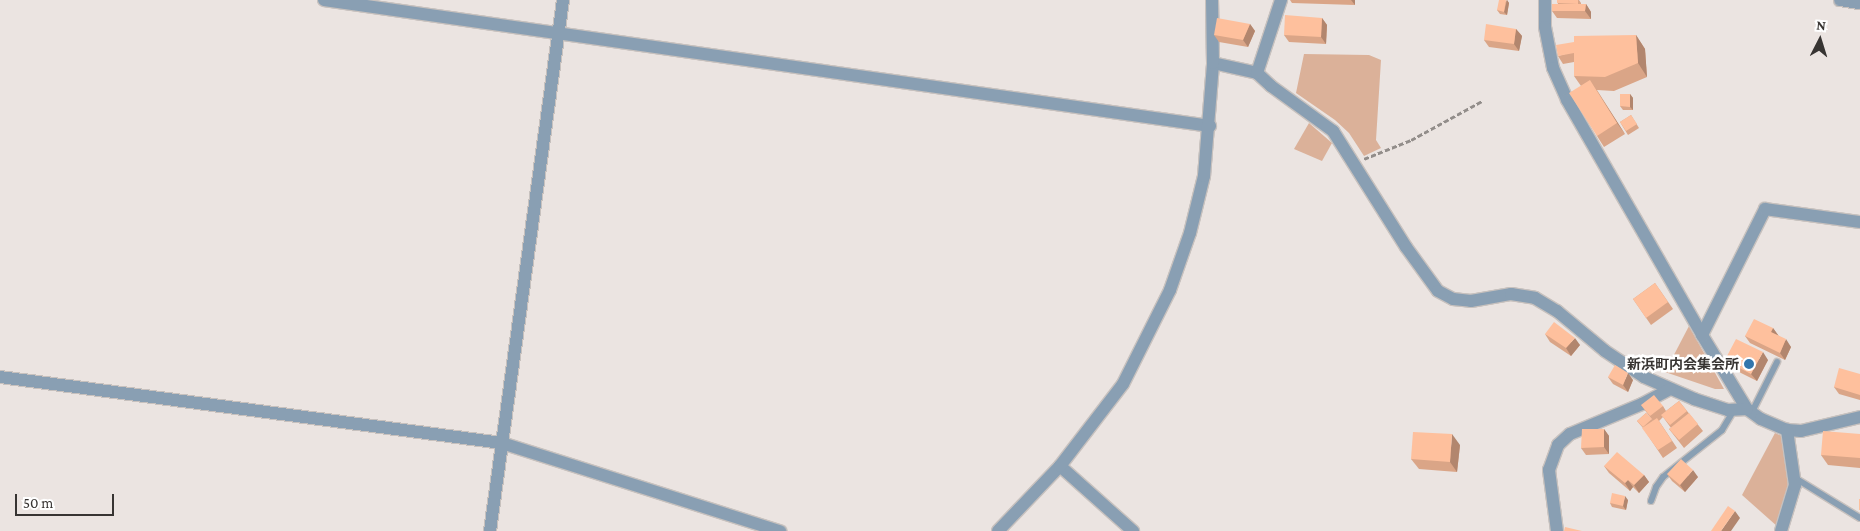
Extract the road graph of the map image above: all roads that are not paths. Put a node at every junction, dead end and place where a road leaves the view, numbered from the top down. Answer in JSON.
{"nodes":[{"id":1,"x":324,"y":0,"type":"edge"},
{"id":2,"x":563,"y":0,"type":"edge"},
{"id":3,"x":1212,"y":0,"type":"edge"},
{"id":4,"x":1281,"y":0,"type":"edge"},
{"id":5,"x":1545,"y":0,"type":"edge"},
{"id":6,"x":1840,"y":0,"type":"edge"},
{"id":7,"x":1860,"y":3,"type":"edge"},
{"id":8,"x":558,"y":32,"type":"junction"},
{"id":9,"x":1213,"y":62,"type":"junction"},
{"id":10,"x":1257,"y":73,"type":"junction"},
{"id":11,"x":1210,"y":126,"type":"junction"},
{"id":12,"x":1860,"y":222,"type":"edge"},
{"id":13,"x":1702,"y":335,"type":"junction"},
{"id":14,"x":1776,"y":362,"type":"dead end"},
{"id":15,"x":0,"y":377,"type":"edge"},
{"id":16,"x":1670,"y":389,"type":"junction"},
{"id":17,"x":1734,"y":409,"type":"junction"},
{"id":18,"x":1750,"y":411,"type":"junction"},
{"id":19,"x":1860,"y":418,"type":"edge"},
{"id":20,"x":1787,"y":430,"type":"junction"},
{"id":21,"x":502,"y":443,"type":"junction"},
{"id":22,"x":1060,"y":466,"type":"junction"},
{"id":23,"x":1794,"y":477,"type":"junction"},
{"id":24,"x":1651,"y":501,"type":"dead end"},
{"id":25,"x":1860,"y":518,"type":"edge"},
{"id":26,"x":490,"y":531,"type":"edge"},
{"id":27,"x":780,"y":531,"type":"edge"},
{"id":28,"x":998,"y":531,"type":"edge"},
{"id":29,"x":1133,"y":531,"type":"edge"},
{"id":30,"x":1557,"y":531,"type":"edge"},
{"id":31,"x":1781,"y":531,"type":"edge"}],
"edges":[{"from":1,"to":8,"type":"street"},
{"from":2,"to":8,"type":"street"},
{"from":3,"to":9,"type":"street"},
{"from":4,"to":10,"type":"street"},
{"from":5,"to":13,"type":"street"},
{"from":6,"to":7,"type":"street"},
{"from":8,"to":11,"type":"street"},
{"from":8,"to":21,"type":"street"},
{"from":9,"to":10,"type":"street"},
{"from":9,"to":11,"type":"street"},
{"from":10,"to":16,"type":"street"},
{"from":11,"to":22,"type":"street"},
{"from":12,"to":13,"type":"street"},
{"from":13,"to":18,"type":"street"},
{"from":14,"to":18,"type":"lane"},
{"from":15,"to":21,"type":"street"},
{"from":16,"to":17,"type":"street"},
{"from":16,"to":30,"type":"street"},
{"from":17,"to":18,"type":"street"},
{"from":17,"to":24,"type":"lane"},
{"from":18,"to":20,"type":"street"},
{"from":19,"to":20,"type":"street"},
{"from":20,"to":23,"type":"street"},
{"from":21,"to":26,"type":"street"},
{"from":21,"to":27,"type":"street"},
{"from":22,"to":28,"type":"street"},
{"from":22,"to":29,"type":"street"},
{"from":23,"to":25,"type":"lane"},
{"from":23,"to":31,"type":"street"}]}
